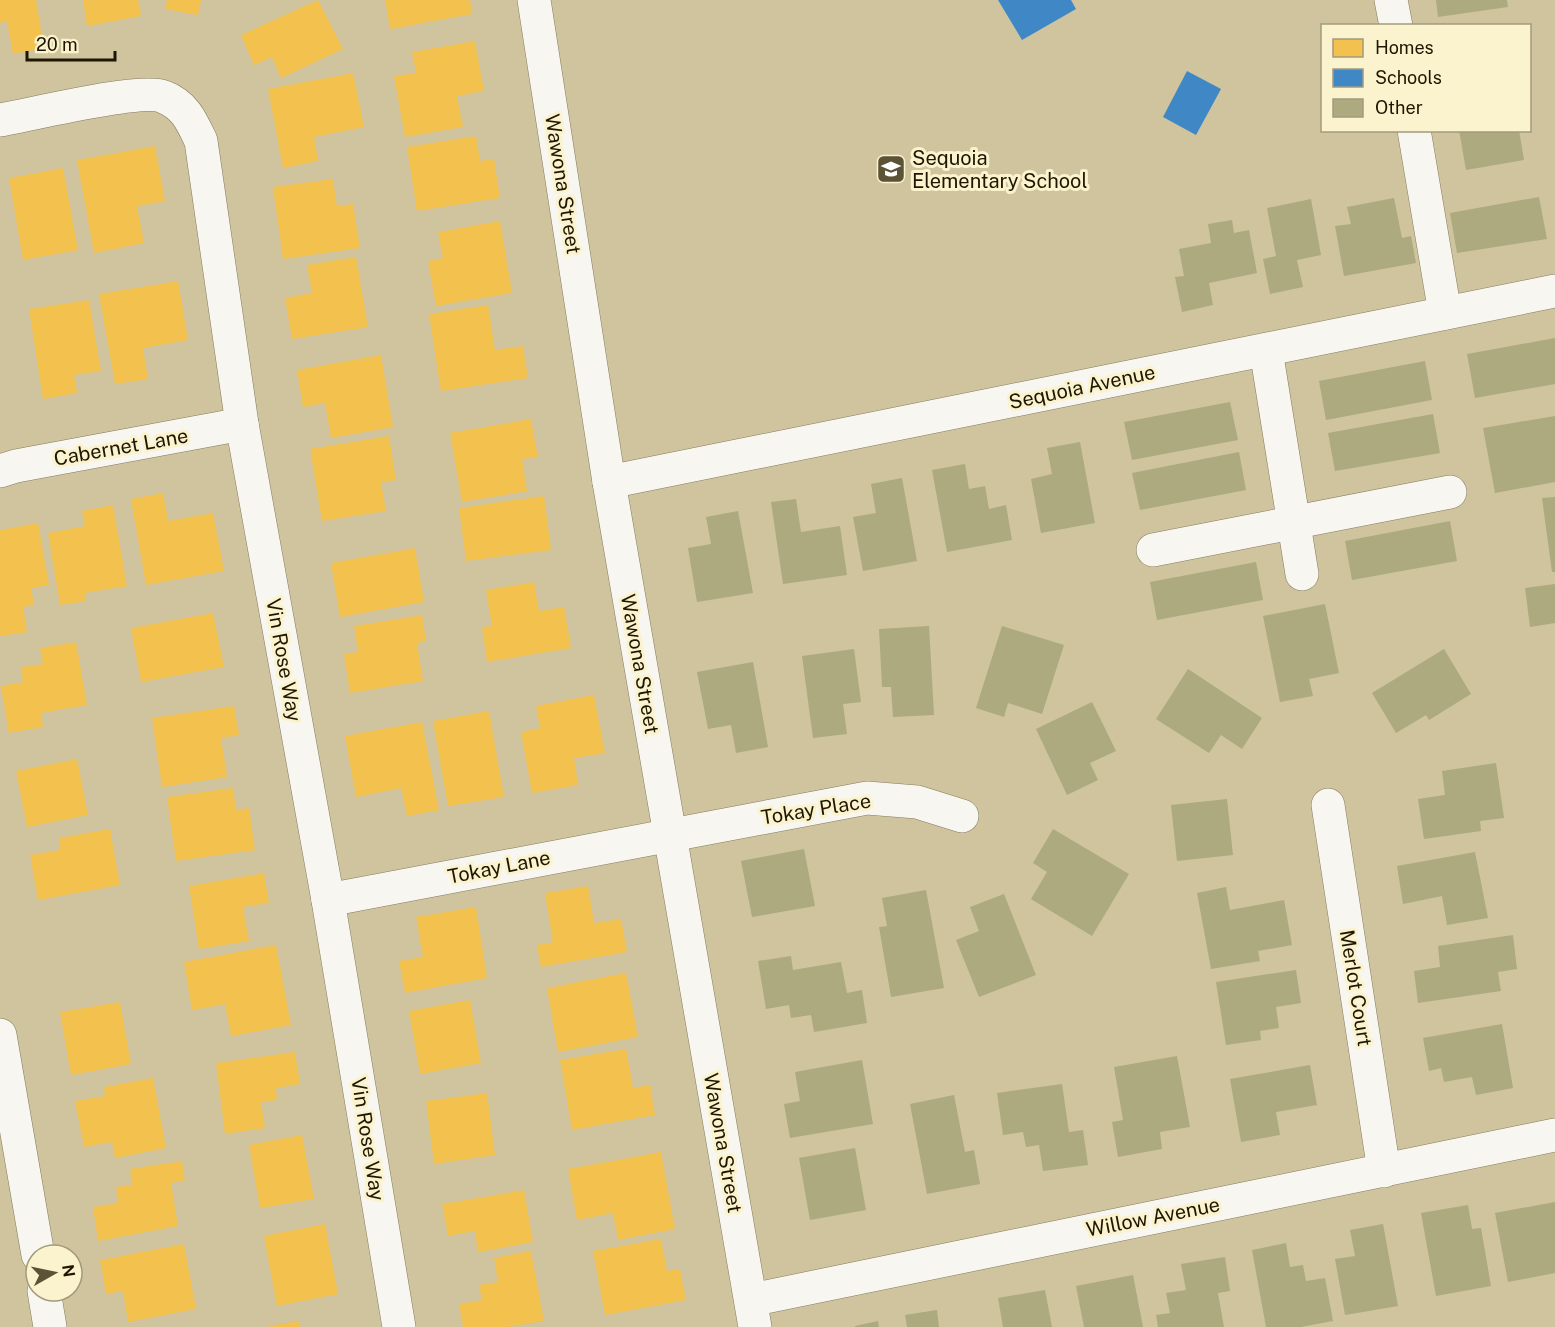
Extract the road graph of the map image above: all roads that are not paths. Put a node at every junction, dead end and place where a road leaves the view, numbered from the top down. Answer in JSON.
{"nodes":[{"id":1,"x":1391,"y":0,"type":"edge"},
{"id":2,"x":541,"y":2,"type":"edge"},
{"id":3,"x":1396,"y":24,"type":"edge"},
{"id":4,"x":0,"y":120,"type":"edge"},
{"id":5,"x":1414,"y":132,"type":"edge"},
{"id":6,"x":1555,"y":291,"type":"edge"},
{"id":7,"x":1445,"y":313,"type":"junction"},
{"id":8,"x":1266,"y":350,"type":"junction"},
{"id":9,"x":242,"y":424,"type":"junction"},
{"id":10,"x":0,"y":471,"type":"edge"},
{"id":11,"x":609,"y":482,"type":"junction"},
{"id":12,"x":1450,"y":492,"type":"dead end"},
{"id":13,"x":1294,"y":523,"type":"junction"},
{"id":14,"x":1153,"y":550,"type":"dead end"},
{"id":15,"x":1302,"y":574,"type":"dead end"},
{"id":16,"x":1328,"y":805,"type":"dead end"},
{"id":17,"x":962,"y":816,"type":"dead end"},
{"id":18,"x":669,"y":834,"type":"junction"},
{"id":19,"x":328,"y":900,"type":"junction"},
{"id":20,"x":0,"y":1035,"type":"edge"},
{"id":21,"x":1555,"y":1135,"type":"edge"},
{"id":22,"x":1384,"y":1171,"type":"junction"},
{"id":23,"x":36,"y":1243,"type":"edge"},
{"id":24,"x":46,"y":1303,"type":"edge"},
{"id":25,"x":753,"y":1314,"type":"edge"},
{"id":26,"x":50,"y":1327,"type":"edge"},
{"id":27,"x":399,"y":1327,"type":"edge"}],
"edges":[{"from":1,"to":3,"type":"street"},
{"from":2,"to":11,"type":"street","name":"Wawona Street"},
{"from":4,"to":9,"type":"street","name":"Vin Rose Way"},
{"from":5,"to":7,"type":"street"},
{"from":6,"to":7,"type":"street","name":"Sequoia Avenue"},
{"from":7,"to":8,"type":"street","name":"Sequoia Avenue"},
{"from":8,"to":11,"type":"street","name":"Sequoia Avenue"},
{"from":8,"to":13,"type":"street"},
{"from":9,"to":10,"type":"street","name":"Cabernet Lane"},
{"from":9,"to":19,"type":"street","name":"Vin Rose Way"},
{"from":11,"to":18,"type":"street","name":"Wawona Street"},
{"from":12,"to":13,"type":"street"},
{"from":13,"to":14,"type":"street"},
{"from":13,"to":15,"type":"street"},
{"from":16,"to":22,"type":"street","name":"Merlot Court"},
{"from":17,"to":18,"type":"street","name":"Tokay Place"},
{"from":18,"to":19,"type":"street","name":"Tokay Lane"},
{"from":18,"to":25,"type":"street","name":"Wawona Street"},
{"from":19,"to":27,"type":"street","name":"Vin Rose Way"},
{"from":20,"to":23,"type":"street"},
{"from":21,"to":22,"type":"street","name":"Willow Avenue"},
{"from":22,"to":25,"type":"street","name":"Willow Avenue"},
{"from":24,"to":26,"type":"street"}]}
